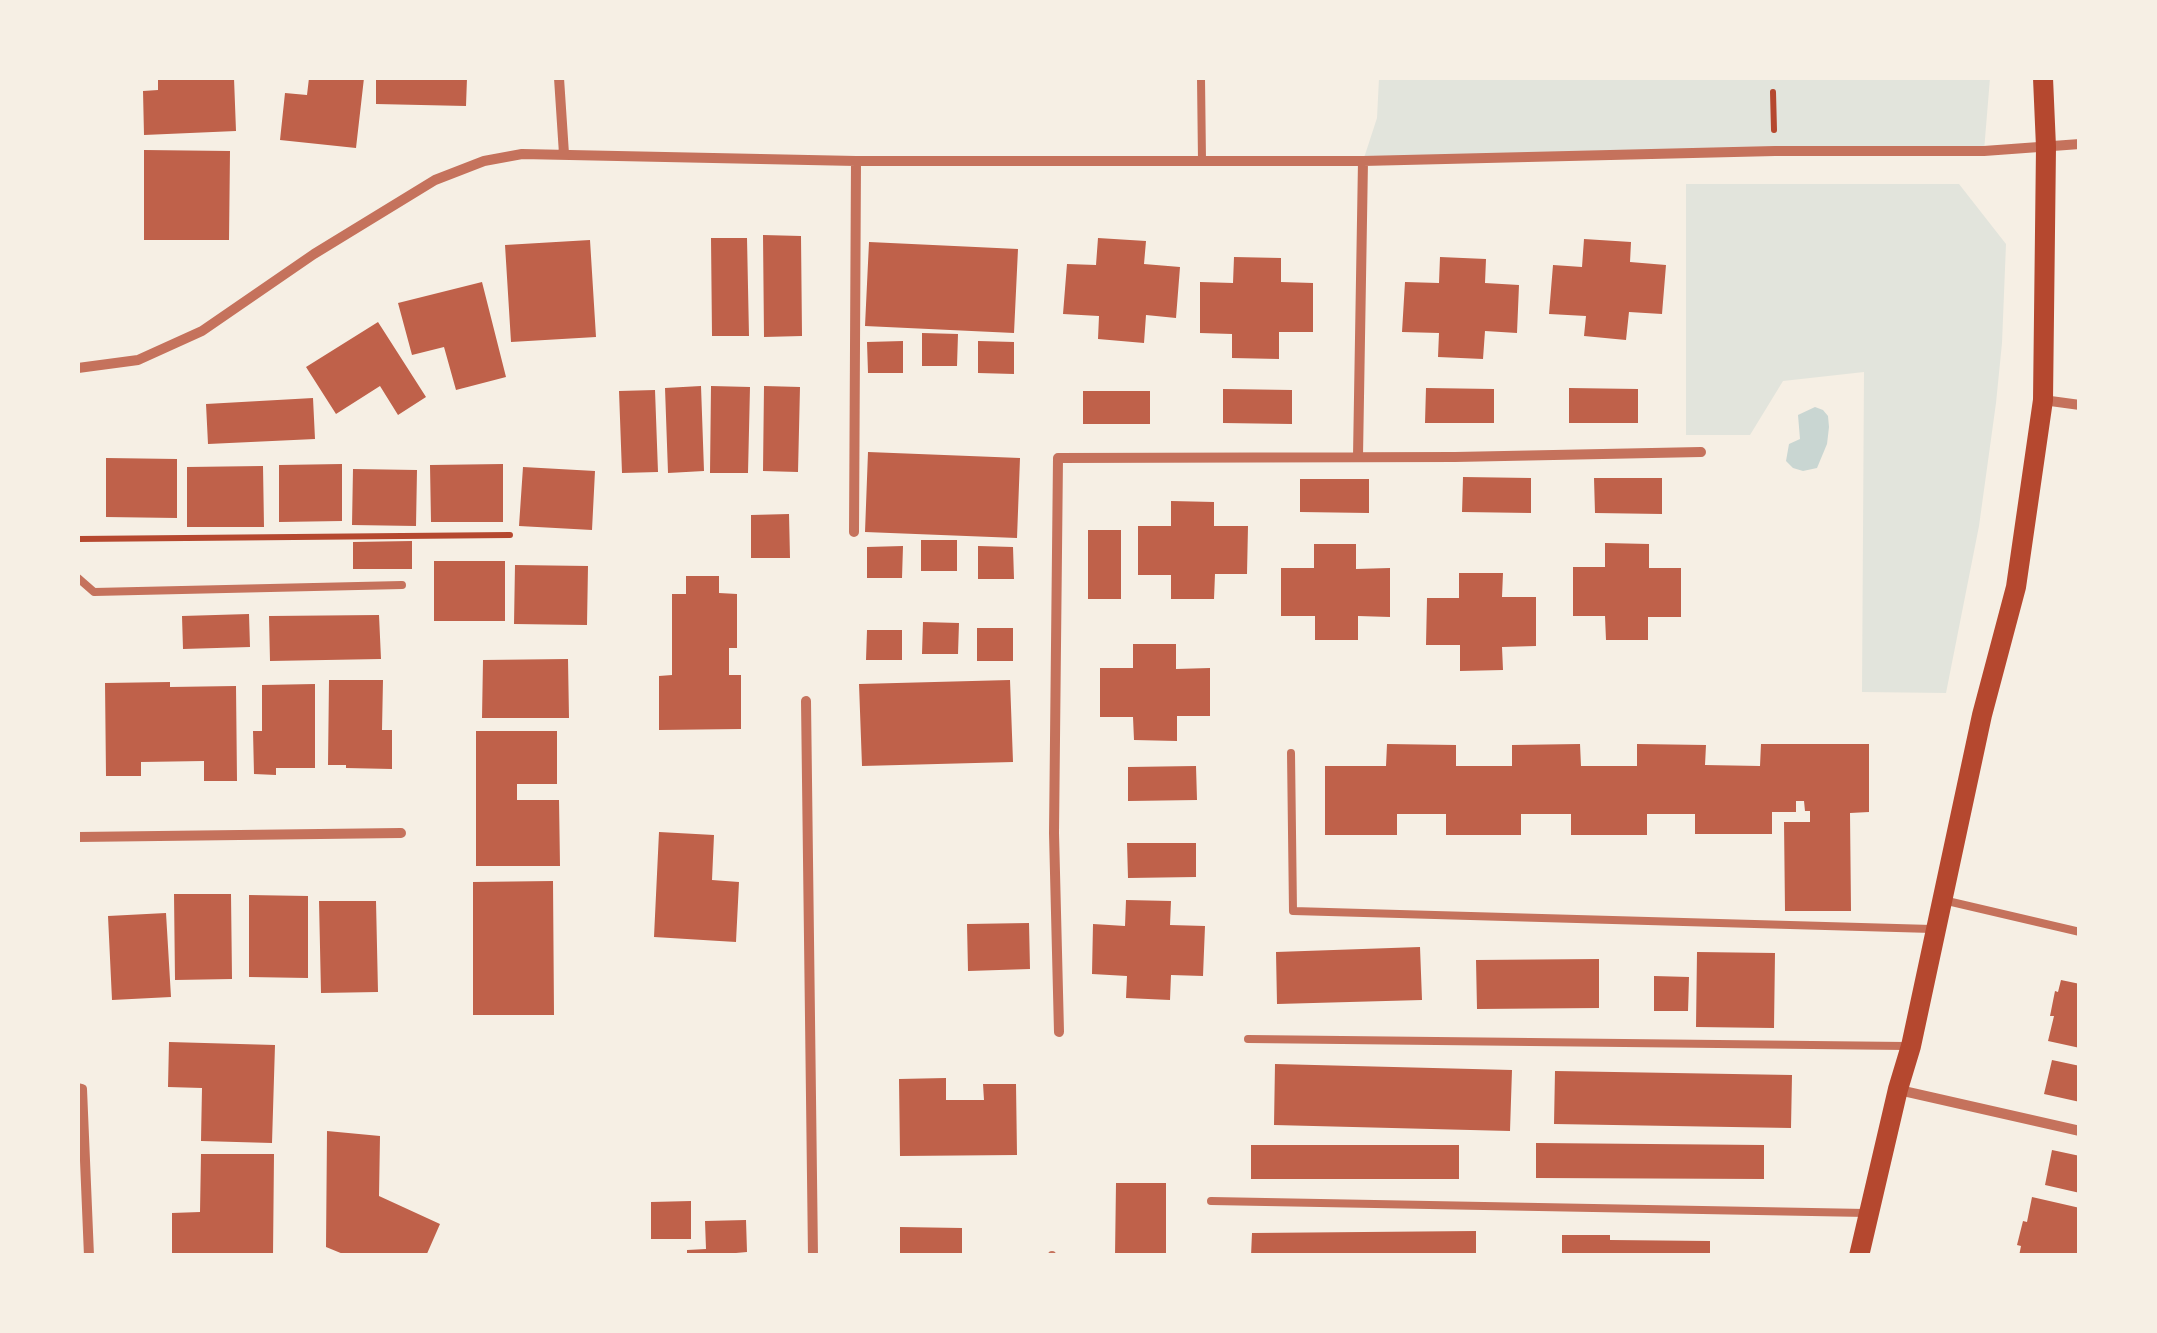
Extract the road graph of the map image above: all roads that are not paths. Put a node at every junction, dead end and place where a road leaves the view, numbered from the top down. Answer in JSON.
{"nodes":[{"id":1,"x":559,"y":78,"type":"edge"},
{"id":2,"x":1201,"y":78,"type":"edge"},
{"id":3,"x":2043,"y":78,"type":"edge"},
{"id":4,"x":2080,"y":144,"type":"edge"},
{"id":5,"x":2046,"y":147,"type":"junction"},
{"id":6,"x":564,"y":154,"type":"junction"},
{"id":7,"x":1202,"y":161,"type":"junction"},
{"id":8,"x":1362,"y":161,"type":"junction"},
{"id":9,"x":856,"y":162,"type":"junction"},
{"id":10,"x":78,"y":368,"type":"edge"},
{"id":11,"x":2043,"y":400,"type":"junction"},
{"id":12,"x":2080,"y":404,"type":"edge"},
{"id":13,"x":1701,"y":452,"type":"dead end"},
{"id":14,"x":1358,"y":456,"type":"junction"},
{"id":15,"x":854,"y":532,"type":"dead end"},
{"id":16,"x":78,"y":578,"type":"edge"},
{"id":17,"x":402,"y":585,"type":"dead end"},
{"id":18,"x":806,"y":700,"type":"dead end"},
{"id":19,"x":1291,"y":753,"type":"dead end"},
{"id":20,"x":401,"y":833,"type":"dead end"},
{"id":21,"x":78,"y":836,"type":"edge"},
{"id":22,"x":1942,"y":900,"type":"junction"},
{"id":23,"x":1936,"y":929,"type":"junction"},
{"id":24,"x":2080,"y":932,"type":"edge"},
{"id":25,"x":1059,"y":1032,"type":"dead end"},
{"id":26,"x":1248,"y":1039,"type":"dead end"},
{"id":27,"x":1911,"y":1046,"type":"junction"},
{"id":28,"x":80,"y":1088,"type":"edge"},
{"id":29,"x":1898,"y":1090,"type":"junction"},
{"id":30,"x":2080,"y":1130,"type":"edge"},
{"id":31,"x":1211,"y":1200,"type":"dead end"},
{"id":32,"x":1870,"y":1213,"type":"junction"},
{"id":33,"x":88,"y":1256,"type":"edge"},
{"id":34,"x":813,"y":1256,"type":"edge"},
{"id":35,"x":1859,"y":1256,"type":"edge"}],
"edges":[{"from":1,"to":6,"type":"street"},
{"from":2,"to":7,"type":"lane"},
{"from":3,"to":5,"type":"main road"},
{"from":4,"to":5,"type":"street"},
{"from":5,"to":8,"type":"street"},
{"from":5,"to":11,"type":"main road"},
{"from":6,"to":9,"type":"street"},
{"from":6,"to":10,"type":"street"},
{"from":7,"to":8,"type":"street"},
{"from":7,"to":9,"type":"street"},
{"from":8,"to":14,"type":"street"},
{"from":9,"to":15,"type":"street"},
{"from":11,"to":12,"type":"street"},
{"from":11,"to":22,"type":"main road"},
{"from":13,"to":14,"type":"street"},
{"from":14,"to":25,"type":"street"},
{"from":16,"to":17,"type":"lane"},
{"from":18,"to":34,"type":"street"},
{"from":19,"to":23,"type":"lane"},
{"from":20,"to":21,"type":"street"},
{"from":22,"to":23,"type":"main road"},
{"from":22,"to":24,"type":"lane"},
{"from":23,"to":27,"type":"main road"},
{"from":26,"to":27,"type":"lane"},
{"from":27,"to":29,"type":"main road"},
{"from":28,"to":33,"type":"street"},
{"from":29,"to":30,"type":"street"},
{"from":29,"to":32,"type":"main road"},
{"from":31,"to":32,"type":"lane"},
{"from":32,"to":35,"type":"main road"}]}
